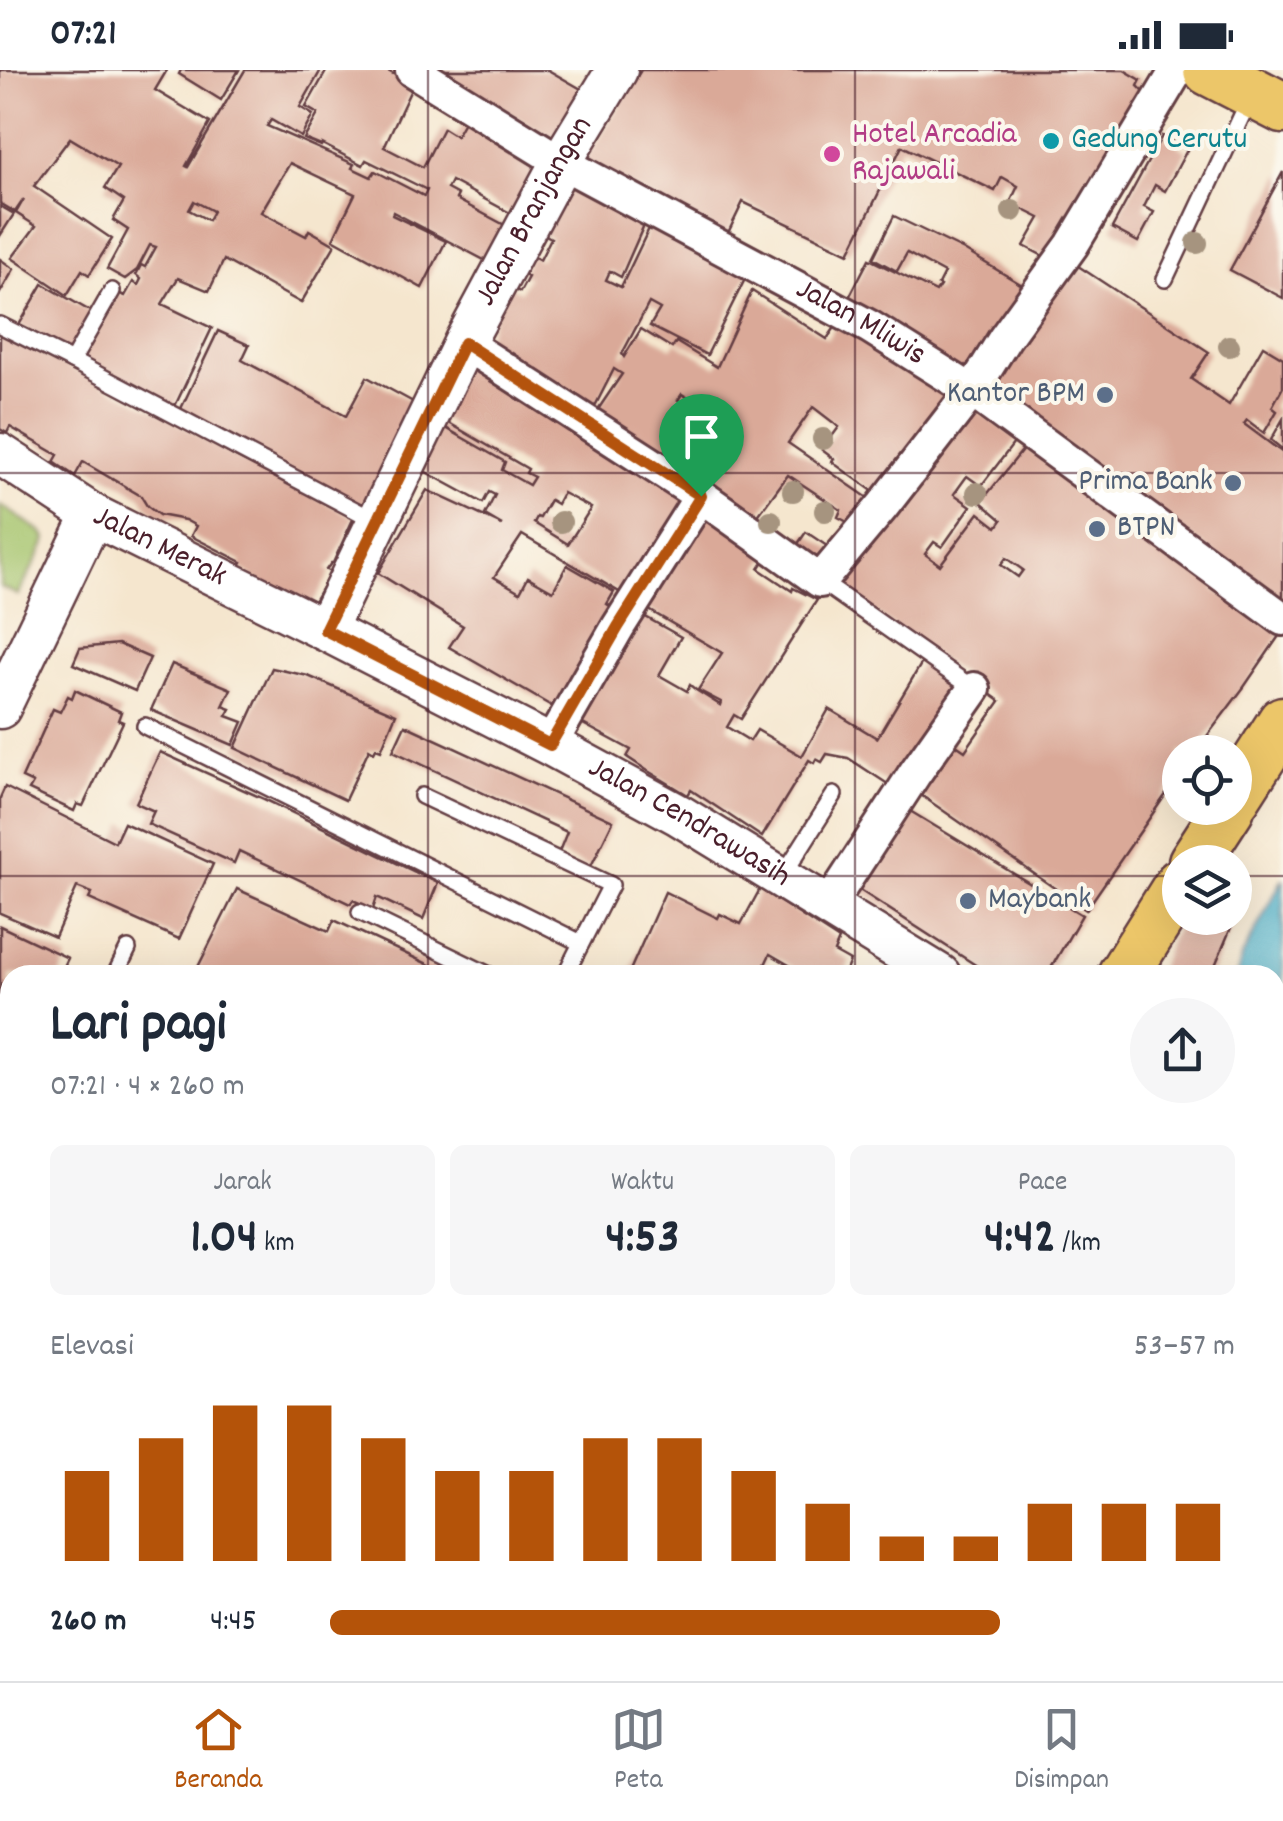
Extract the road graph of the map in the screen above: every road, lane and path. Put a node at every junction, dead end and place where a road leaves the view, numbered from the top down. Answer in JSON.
{"nodes":[{"id":1,"x":412,"y":70,"type":"edge"},
{"id":2,"x":617,"y":70,"type":"edge"},
{"id":3,"x":1176,"y":70,"type":"edge"},
{"id":4,"x":1209,"y":70,"type":"edge"},
{"id":5,"x":1268,"y":100,"type":"edge"},
{"id":6,"x":560,"y":162,"type":"junction"},
{"id":7,"x":1165,"y":279,"type":"dead end"},
{"id":8,"x":112,"y":291,"type":"dead end"},
{"id":9,"x":0,"y":325,"type":"edge"},
{"id":10,"x":464,"y":343,"type":"junction"},
{"id":11,"x":72,"y":361,"type":"junction"},
{"id":12,"x":972,"y":392,"type":"junction"},
{"id":13,"x":0,"y":454,"type":"edge"},
{"id":14,"x":701,"y":496,"type":"junction"},
{"id":15,"x":93,"y":516,"type":"junction"},
{"id":16,"x":378,"y":522,"type":"junction"},
{"id":17,"x":820,"y":580,"type":"junction"},
{"id":18,"x":1283,"y":619,"type":"edge"},
{"id":19,"x":325,"y":630,"type":"junction"},
{"id":20,"x":974,"y":689,"type":"joint"},
{"id":21,"x":0,"y":708,"type":"edge"},
{"id":22,"x":1283,"y":722,"type":"edge"},
{"id":23,"x":146,"y":726,"type":"dead end"},
{"id":24,"x":550,"y":745,"type":"junction"},
{"id":25,"x":1252,"y":771,"type":"edge"},
{"id":26,"x":834,"y":795,"type":"dead end"},
{"id":27,"x":422,"y":796,"type":"dead end"},
{"id":28,"x":782,"y":877,"type":"junction"},
{"id":29,"x":829,"y":905,"type":"junction"},
{"id":30,"x":360,"y":912,"type":"dead end"},
{"id":31,"x":1162,"y":913,"type":"edge"},
{"id":32,"x":581,"y":943,"type":"junction"},
{"id":33,"x":128,"y":950,"type":"dead end"},
{"id":34,"x":121,"y":965,"type":"edge"},
{"id":35,"x":469,"y":965,"type":"edge"},
{"id":36,"x":570,"y":965,"type":"edge"},
{"id":37,"x":924,"y":965,"type":"edge"},
{"id":38,"x":1130,"y":965,"type":"edge"}],
"edges":[{"from":1,"to":6,"type":"street","name":"Jalan Mliwis"},
{"from":2,"to":6,"type":"street","name":"Jalan Branjangan"},
{"from":3,"to":12,"type":"street"},
{"from":4,"to":5,"type":"main road"},
{"from":5,"to":7,"type":"lane"},
{"from":6,"to":10,"type":"street","name":"Jalan Branjangan"},
{"from":6,"to":12,"type":"street","name":"Jalan Mliwis"},
{"from":8,"to":11,"type":"lane"},
{"from":9,"to":11,"type":"lane"},
{"from":10,"to":14,"type":"street"},
{"from":10,"to":16,"type":"street","name":"Jalan Branjangan"},
{"from":11,"to":16,"type":"lane"},
{"from":12,"to":17,"type":"street"},
{"from":12,"to":18,"type":"street","name":"Jalan Mliwis"},
{"from":13,"to":15,"type":"street","name":"Jalan Merak"},
{"from":14,"to":17,"type":"street"},
{"from":14,"to":24,"type":"street"},
{"from":15,"to":19,"type":"street","name":"Jalan Merak"},
{"from":15,"to":21,"type":"street"},
{"from":16,"to":19,"type":"street","name":"Jalan Branjangan"},
{"from":17,"to":20,"type":"lane"},
{"from":19,"to":24,"type":"street","name":"Jalan Cendrawasih"},
{"from":20,"to":29,"type":"street"},
{"from":22,"to":25,"type":"main road"},
{"from":23,"to":32,"type":"lane"},
{"from":24,"to":28,"type":"street","name":"Jalan Cendrawasih"},
{"from":26,"to":28,"type":"lane"},
{"from":27,"to":32,"type":"lane"},
{"from":28,"to":29,"type":"street","name":"Jalan Cendrawasih"},
{"from":29,"to":37,"type":"street","name":"Jalan Cendrawasih"},
{"from":30,"to":35,"type":"lane"},
{"from":31,"to":38,"type":"main road"},
{"from":32,"to":36,"type":"lane"},
{"from":33,"to":34,"type":"lane"}]}
